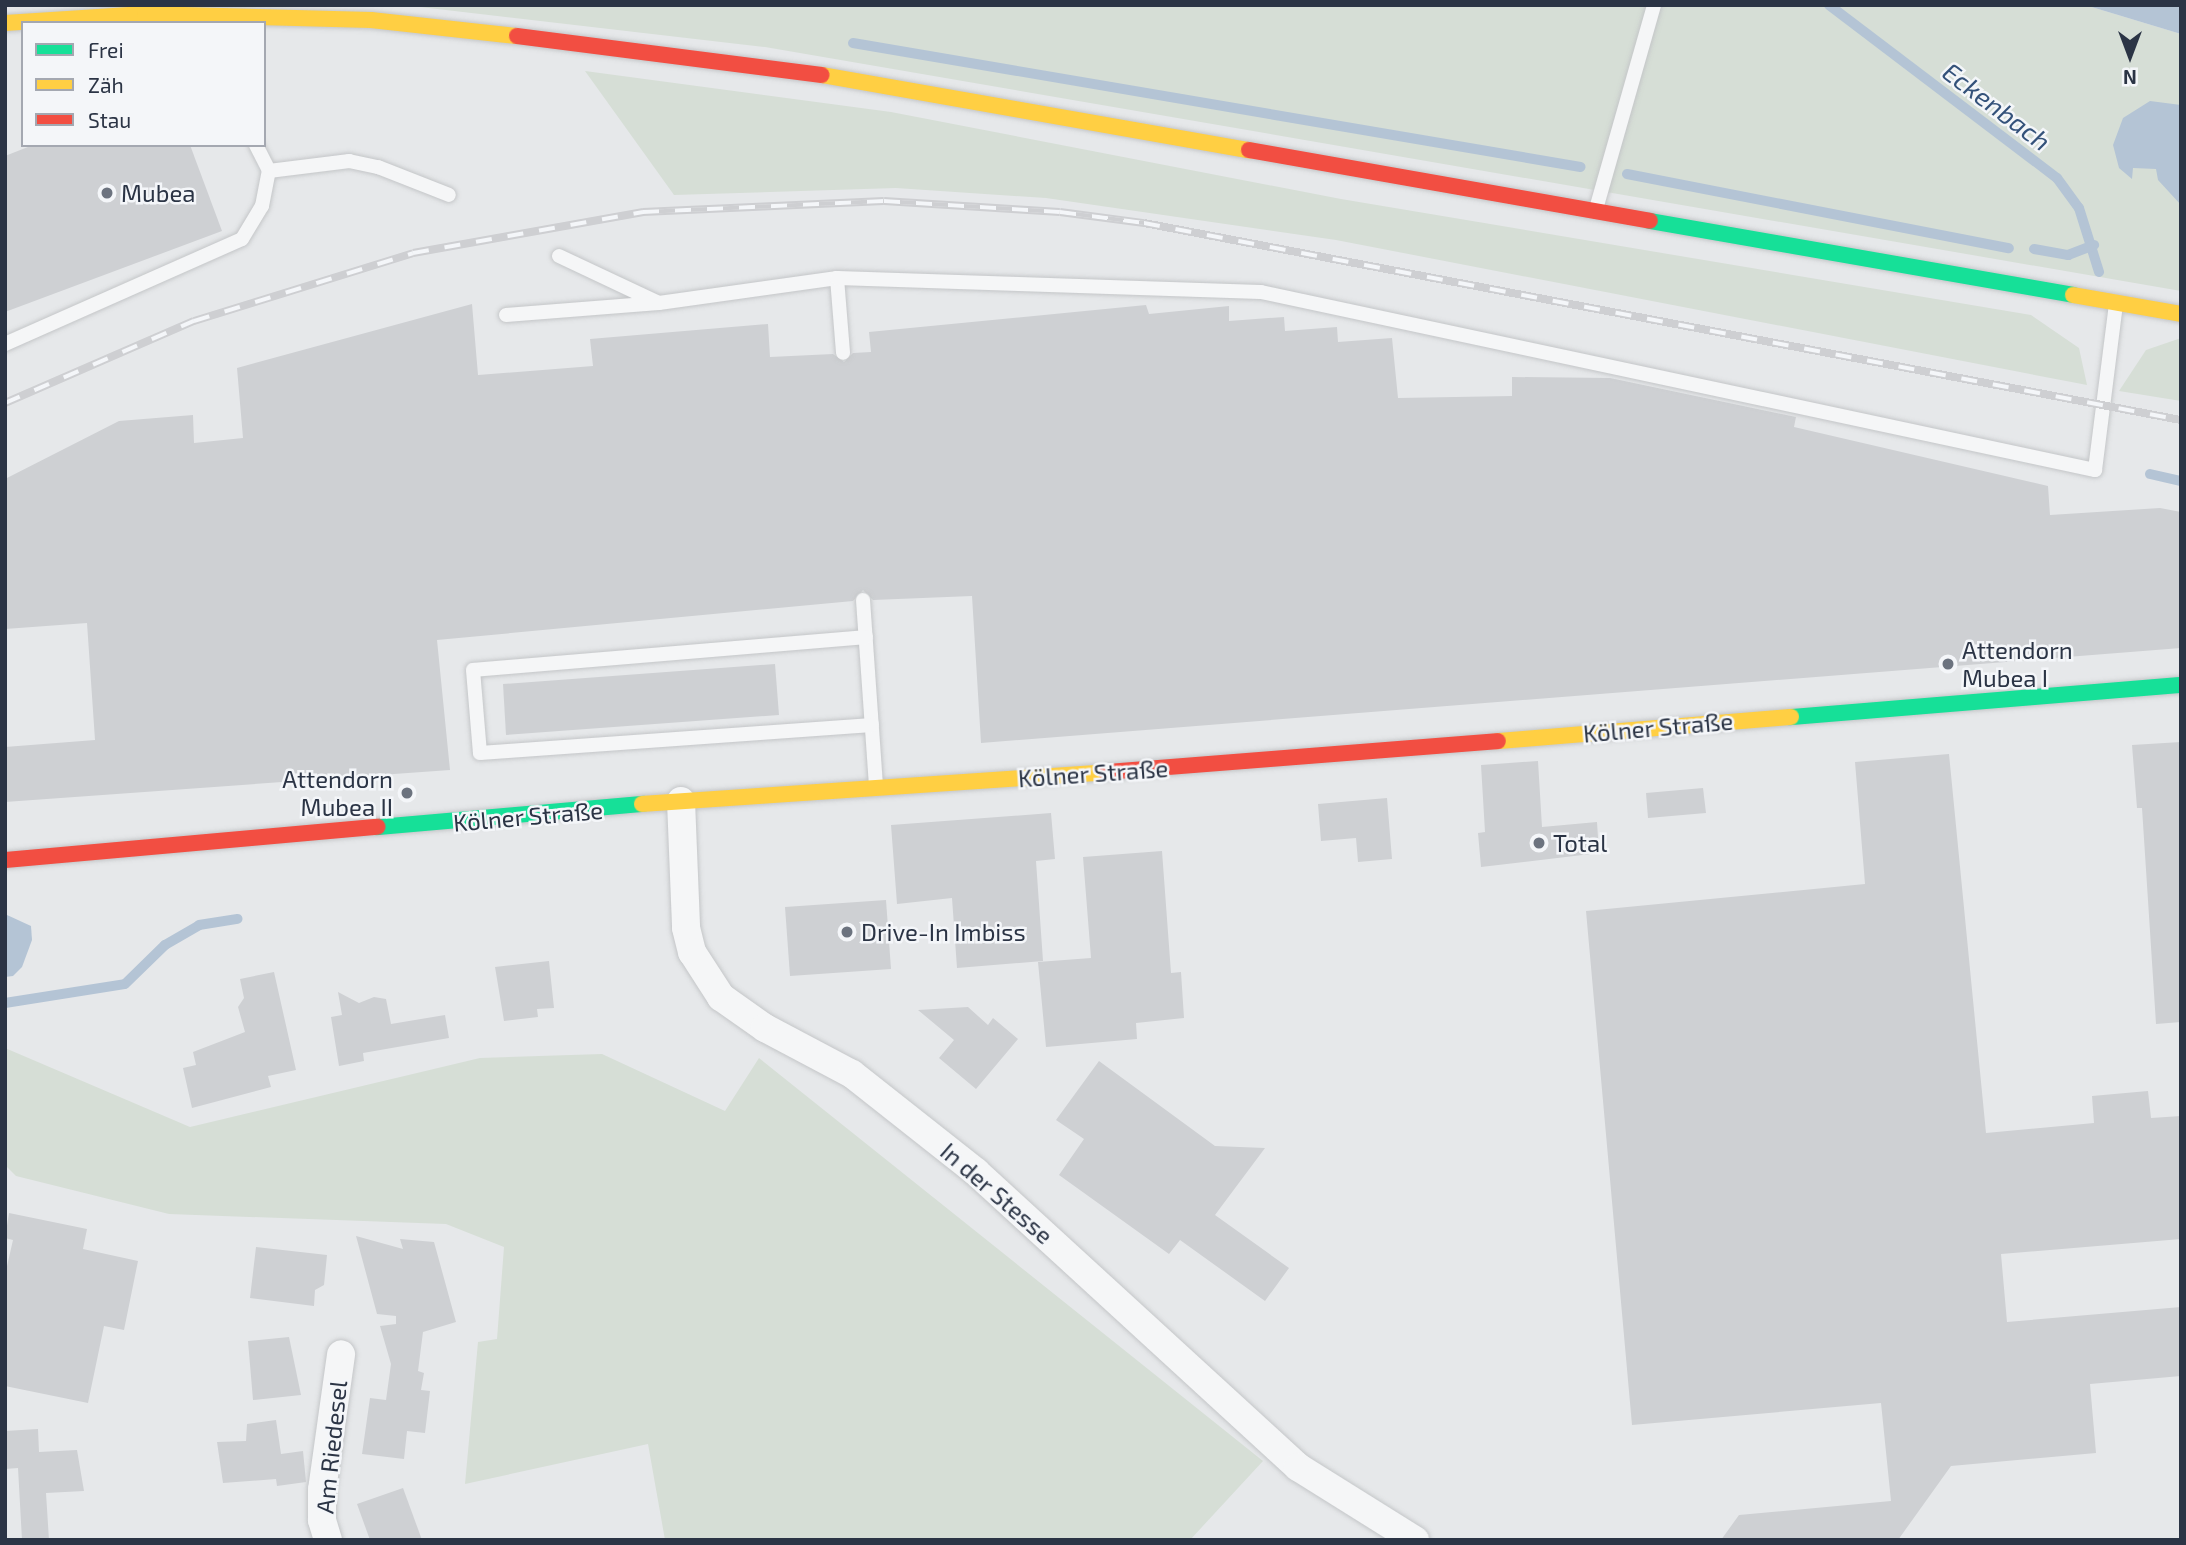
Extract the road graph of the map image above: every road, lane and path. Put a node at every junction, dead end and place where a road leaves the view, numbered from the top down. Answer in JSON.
{"nodes":[{"id":1,"x":1654,"y":5,"type":"edge"},
{"id":2,"x":40,"y":21,"type":"edge"},
{"id":3,"x":257,"y":147,"type":"edge"},
{"id":4,"x":269,"y":171,"type":"junction"},
{"id":5,"x":449,"y":195,"type":"dead end"},
{"id":6,"x":1596,"y":211,"type":"junction"},
{"id":7,"x":559,"y":256,"type":"dead end"},
{"id":8,"x":837,"y":278,"type":"junction"},
{"id":9,"x":659,"y":303,"type":"junction"},
{"id":10,"x":2116,"y":303,"type":"junction"},
{"id":11,"x":2181,"y":314,"type":"edge"},
{"id":12,"x":506,"y":315,"type":"dead end"},
{"id":13,"x":5,"y":344,"type":"edge"},
{"id":14,"x":843,"y":353,"type":"dead end"},
{"id":15,"x":863,"y":600,"type":"dead end"},
{"id":16,"x":866,"y":637,"type":"junction"},
{"id":17,"x":2181,"y":685,"type":"edge"},
{"id":18,"x":872,"y":725,"type":"junction"},
{"id":19,"x":876,"y":787,"type":"junction"},
{"id":20,"x":681,"y":801,"type":"junction"},
{"id":21,"x":5,"y":860,"type":"edge"},
{"id":22,"x":341,"y":1354,"type":"dead end"},
{"id":23,"x":328,"y":1540,"type":"edge"},
{"id":24,"x":1415,"y":1540,"type":"edge"}],
"edges":[{"from":1,"to":6,"type":"lane"},
{"from":2,"to":6,"type":"main road"},
{"from":3,"to":4,"type":"lane"},
{"from":4,"to":5,"type":"lane"},
{"from":4,"to":13,"type":"lane"},
{"from":6,"to":10,"type":"main road"},
{"from":7,"to":9,"type":"lane"},
{"from":8,"to":9,"type":"lane"},
{"from":8,"to":10,"type":"lane"},
{"from":8,"to":14,"type":"lane"},
{"from":9,"to":12,"type":"lane"},
{"from":10,"to":11,"type":"main road"},
{"from":15,"to":16,"type":"lane"},
{"from":16,"to":18,"type":"lane"},
{"from":16,"to":18,"type":"lane"},
{"from":17,"to":19,"type":"main road","name":"Kölner Straße"},
{"from":18,"to":19,"type":"lane"},
{"from":19,"to":20,"type":"main road","name":"Kölner Straße"},
{"from":20,"to":21,"type":"main road","name":"Kölner Straße"},
{"from":20,"to":24,"type":"street","name":"In der Stesse"},
{"from":22,"to":23,"type":"street","name":"Am Riedesel"}]}
